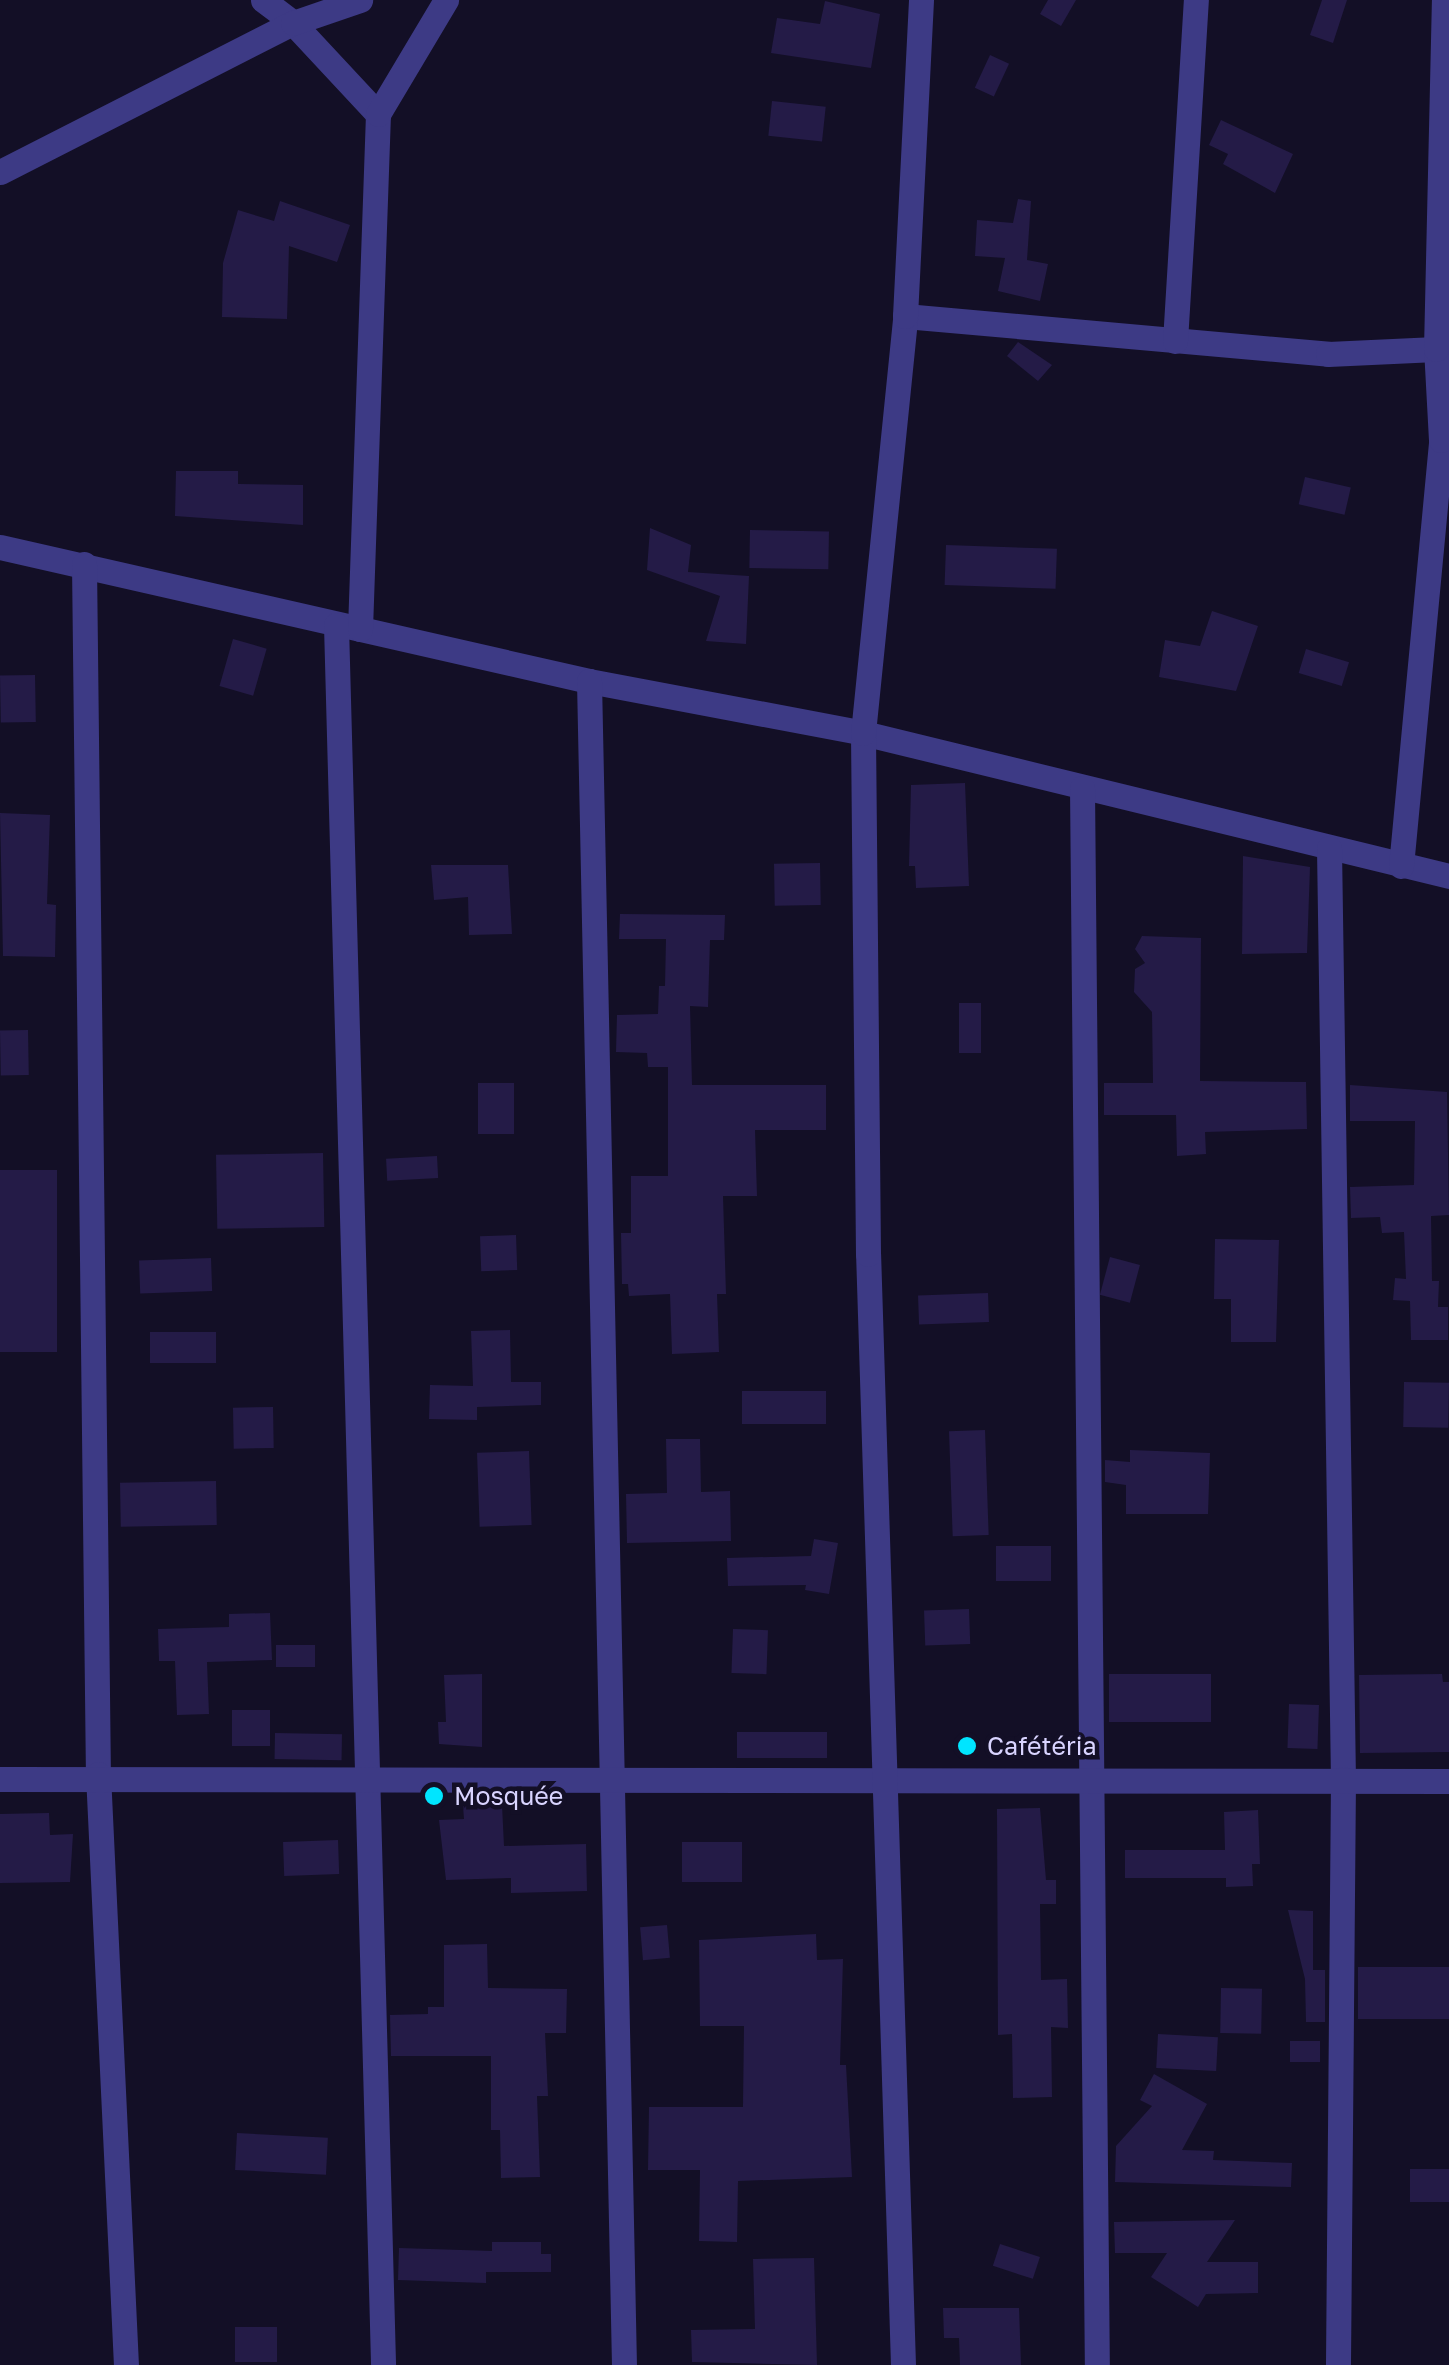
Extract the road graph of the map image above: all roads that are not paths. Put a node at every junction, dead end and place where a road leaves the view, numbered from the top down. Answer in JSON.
{"nodes":[{"id":1,"x":262,"y":0,"type":"edge"},
{"id":2,"x":360,"y":0,"type":"edge"},
{"id":3,"x":446,"y":0,"type":"edge"},
{"id":4,"x":920,"y":0,"type":"edge"},
{"id":5,"x":1196,"y":0,"type":"edge"},
{"id":6,"x":1444,"y":0,"type":"edge"},
{"id":7,"x":293,"y":22,"type":"junction"},
{"id":8,"x":378,"y":114,"type":"junction"},
{"id":9,"x":0,"y":172,"type":"edge"},
{"id":10,"x":905,"y":316,"type":"junction"},
{"id":11,"x":1175,"y":340,"type":"junction"},
{"id":12,"x":1436,"y":349,"type":"junction"},
{"id":13,"x":0,"y":547,"type":"edge"},
{"id":14,"x":84,"y":564,"type":"junction"},
{"id":15,"x":348,"y":627,"type":"junction"},
{"id":16,"x":589,"y":681,"type":"junction"},
{"id":17,"x":864,"y":733,"type":"junction"},
{"id":18,"x":1082,"y":788,"type":"junction"},
{"id":19,"x":1329,"y":848,"type":"junction"},
{"id":20,"x":1401,"y":866,"type":"junction"},
{"id":21,"x":1449,"y":876,"type":"edge"},
{"id":22,"x":98,"y":1774,"type":"junction"},
{"id":23,"x":889,"y":1776,"type":"junction"},
{"id":24,"x":0,"y":1779,"type":"edge"},
{"id":25,"x":612,"y":1780,"type":"junction"},
{"id":26,"x":1093,"y":1780,"type":"junction"},
{"id":27,"x":1344,"y":1780,"type":"junction"},
{"id":28,"x":366,"y":1781,"type":"junction"},
{"id":29,"x":1449,"y":1781,"type":"edge"},
{"id":30,"x":126,"y":2365,"type":"edge"},
{"id":31,"x":383,"y":2365,"type":"edge"},
{"id":32,"x":624,"y":2365,"type":"edge"},
{"id":33,"x":903,"y":2365,"type":"edge"},
{"id":34,"x":1098,"y":2365,"type":"edge"},
{"id":35,"x":1338,"y":2365,"type":"edge"}],
"edges":[{"from":1,"to":7,"type":"street"},
{"from":2,"to":7,"type":"street"},
{"from":3,"to":8,"type":"street"},
{"from":4,"to":10,"type":"street"},
{"from":5,"to":11,"type":"street"},
{"from":6,"to":12,"type":"street"},
{"from":7,"to":8,"type":"street"},
{"from":7,"to":9,"type":"street"},
{"from":8,"to":15,"type":"street"},
{"from":10,"to":11,"type":"street"},
{"from":10,"to":17,"type":"street"},
{"from":11,"to":12,"type":"street"},
{"from":12,"to":20,"type":"street"},
{"from":13,"to":14,"type":"street"},
{"from":14,"to":15,"type":"street"},
{"from":14,"to":22,"type":"street"},
{"from":15,"to":16,"type":"street"},
{"from":15,"to":28,"type":"street"},
{"from":16,"to":17,"type":"street"},
{"from":16,"to":25,"type":"street"},
{"from":17,"to":18,"type":"street"},
{"from":17,"to":23,"type":"street"},
{"from":18,"to":19,"type":"street"},
{"from":18,"to":26,"type":"street"},
{"from":19,"to":20,"type":"street"},
{"from":19,"to":27,"type":"street"},
{"from":20,"to":21,"type":"street"},
{"from":22,"to":24,"type":"street"},
{"from":22,"to":28,"type":"street"},
{"from":22,"to":30,"type":"street"},
{"from":23,"to":25,"type":"street"},
{"from":23,"to":26,"type":"street"},
{"from":23,"to":33,"type":"street"},
{"from":25,"to":28,"type":"street"},
{"from":25,"to":32,"type":"street"},
{"from":26,"to":27,"type":"street"},
{"from":26,"to":34,"type":"street"},
{"from":27,"to":29,"type":"street"},
{"from":27,"to":35,"type":"street"},
{"from":28,"to":31,"type":"street"}]}
